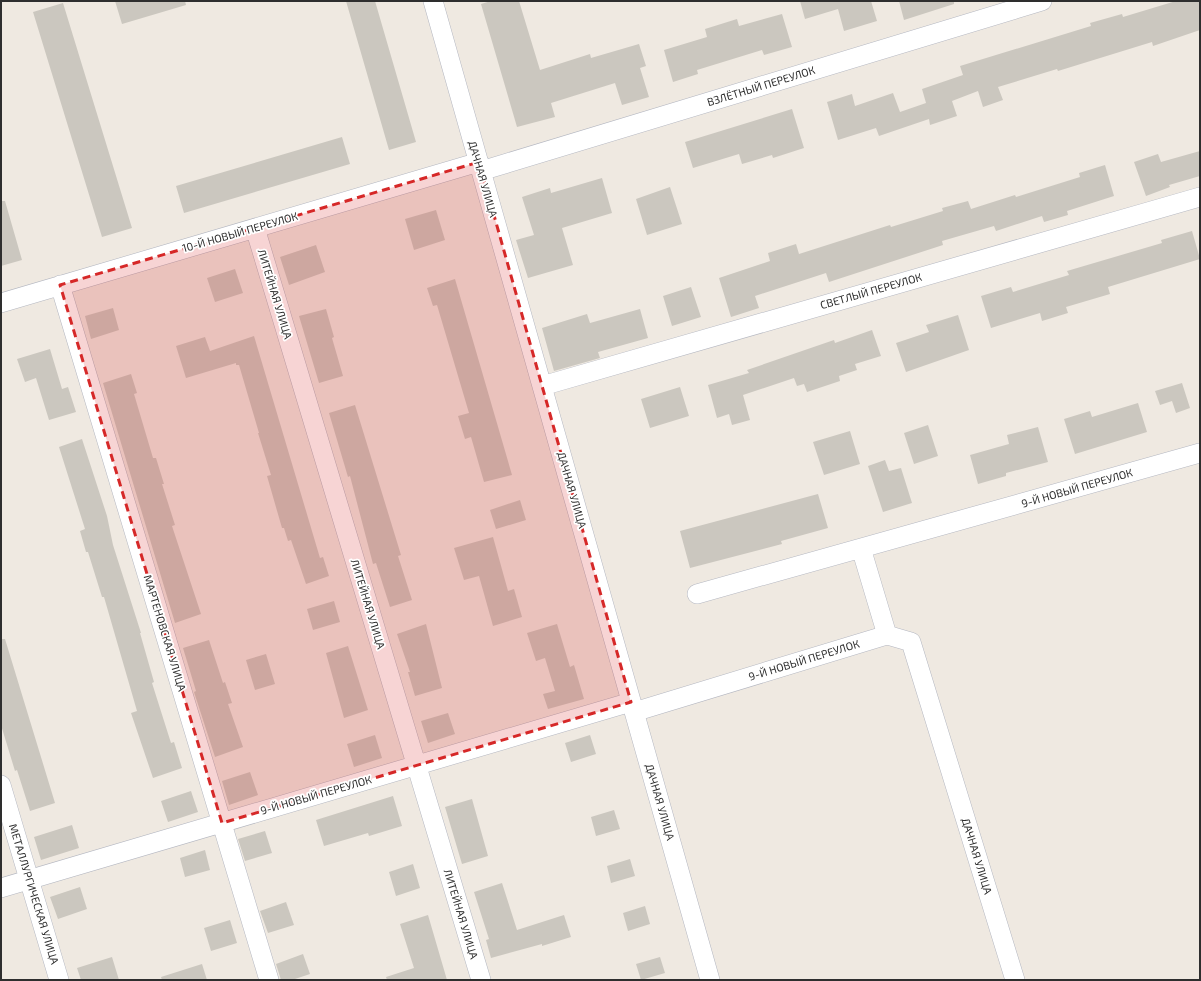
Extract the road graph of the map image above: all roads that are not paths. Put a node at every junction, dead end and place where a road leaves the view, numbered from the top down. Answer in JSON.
{"nodes":[{"id":1,"x":433,"y":1,"type":"edge"},
{"id":2,"x":1042,"y":1,"type":"edge"},
{"id":3,"x":480,"y":167,"type":"junction"},
{"id":4,"x":1200,"y":197,"type":"edge"},
{"id":5,"x":255,"y":228,"type":"junction"},
{"id":6,"x":60,"y":285,"type":"junction"},
{"id":7,"x":1,"y":303,"type":"edge"},
{"id":8,"x":542,"y":386,"type":"junction"},
{"id":9,"x":1200,"y":453,"type":"edge"},
{"id":10,"x":861,"y":548,"type":"junction"},
{"id":11,"x":697,"y":594,"type":"dead end"},
{"id":12,"x":887,"y":635,"type":"junction"},
{"id":13,"x":633,"y":707,"type":"junction"},
{"id":14,"x":416,"y":765,"type":"junction"},
{"id":15,"x":1,"y":785,"type":"edge"},
{"id":16,"x":222,"y":823,"type":"junction"},
{"id":17,"x":29,"y":880,"type":"junction"},
{"id":18,"x":1,"y":888,"type":"edge"},
{"id":19,"x":59,"y":980,"type":"edge"},
{"id":20,"x":269,"y":980,"type":"edge"},
{"id":21,"x":481,"y":980,"type":"edge"},
{"id":22,"x":710,"y":980,"type":"edge"},
{"id":23,"x":1015,"y":980,"type":"edge"}],
"edges":[{"from":1,"to":3,"type":"street","name":"ДАЧНАЯ УЛИЦА"},
{"from":2,"to":3,"type":"street","name":"ВЗЛЁТНЫЙ ПЕРЕУЛОК"},
{"from":3,"to":5,"type":"street","name":"10-Й НОВЫЙ ПЕРЕУЛОК"},
{"from":3,"to":8,"type":"street","name":"ДАЧНАЯ УЛИЦА"},
{"from":4,"to":8,"type":"street","name":"СВЕТЛЫЙ ПЕРЕУЛОК"},
{"from":5,"to":6,"type":"street","name":"10-Й НОВЫЙ ПЕРЕУЛОК"},
{"from":5,"to":14,"type":"street","name":"ЛИТЕЙНАЯ УЛИЦА"},
{"from":6,"to":7,"type":"street","name":"10-Й НОВЫЙ ПЕРЕУЛОК"},
{"from":6,"to":16,"type":"street","name":"МАРТЕНОВСКАЯ УЛИЦА"},
{"from":8,"to":13,"type":"street","name":"ДАЧНАЯ УЛИЦА"},
{"from":9,"to":10,"type":"street","name":"9-Й НОВЫЙ ПЕРЕУЛОК"},
{"from":10,"to":11,"type":"street","name":"9-Й НОВЫЙ ПЕРЕУЛОК"},
{"from":10,"to":12,"type":"street"},
{"from":12,"to":13,"type":"street","name":"9-Й НОВЫЙ ПЕРЕУЛОК"},
{"from":12,"to":23,"type":"street","name":"ДАЧНАЯ УЛИЦА"},
{"from":13,"to":14,"type":"street","name":"9-Й НОВЫЙ ПЕРЕУЛОК"},
{"from":13,"to":22,"type":"street","name":"ДАЧНАЯ УЛИЦА"},
{"from":14,"to":16,"type":"street","name":"9-Й НОВЫЙ ПЕРЕУЛОК"},
{"from":14,"to":21,"type":"street","name":"ЛИТЕЙНАЯ УЛИЦА"},
{"from":15,"to":17,"type":"street","name":"МЕТАЛЛУРГИЧЕСКАЯ УЛИЦА"},
{"from":16,"to":17,"type":"street","name":"9-Й НОВЫЙ ПЕРЕУЛОК"},
{"from":16,"to":20,"type":"street","name":"МАРТЕНОВСКАЯ УЛИЦА"},
{"from":17,"to":18,"type":"street","name":"9-Й НОВЫЙ ПЕРЕУЛОК"},
{"from":17,"to":19,"type":"street","name":"МЕТАЛЛУРГИЧЕСКАЯ УЛИЦА"}]}
